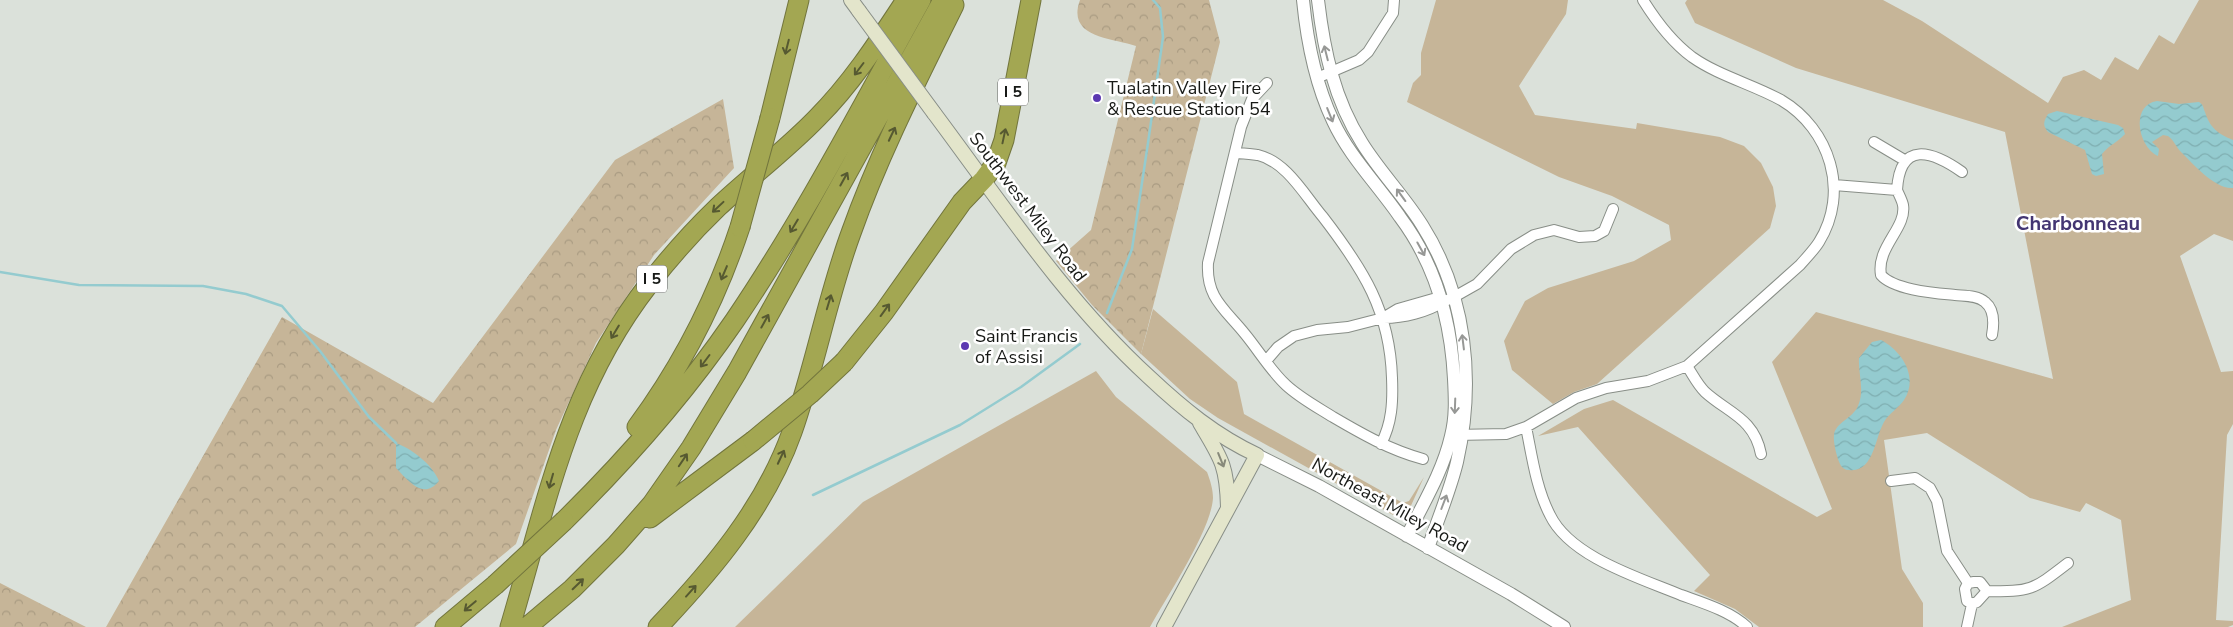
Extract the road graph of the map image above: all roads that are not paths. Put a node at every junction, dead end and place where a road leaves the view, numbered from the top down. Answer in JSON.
{"nodes":[{"id":1,"x":799,"y":0,"type":"edge"},
{"id":2,"x":851,"y":0,"type":"edge"},
{"id":3,"x":906,"y":0,"type":"edge"},
{"id":4,"x":921,"y":0,"type":"edge"},
{"id":5,"x":943,"y":0,"type":"edge"},
{"id":6,"x":956,"y":0,"type":"edge"},
{"id":7,"x":1031,"y":0,"type":"edge"},
{"id":8,"x":1303,"y":0,"type":"edge"},
{"id":9,"x":1318,"y":0,"type":"edge"},
{"id":10,"x":1394,"y":0,"type":"edge"},
{"id":11,"x":1642,"y":0,"type":"edge"},
{"id":12,"x":1331,"y":73,"type":"junction"},
{"id":13,"x":1317,"y":78,"type":"junction"},
{"id":14,"x":1267,"y":83,"type":"dead end"},
{"id":15,"x":1874,"y":142,"type":"dead end"},
{"id":16,"x":1235,"y":152,"type":"junction"},
{"id":17,"x":1906,"y":161,"type":"junction"},
{"id":18,"x":1962,"y":172,"type":"dead end"},
{"id":19,"x":984,"y":180,"type":"junction"},
{"id":20,"x":1834,"y":185,"type":"junction"},
{"id":21,"x":1897,"y":190,"type":"junction"},
{"id":22,"x":1613,"y":209,"type":"dead end"},
{"id":23,"x":1449,"y":299,"type":"junction"},
{"id":24,"x":1383,"y":318,"type":"junction"},
{"id":25,"x":1992,"y":335,"type":"dead end"},
{"id":26,"x":1266,"y":361,"type":"junction"},
{"id":27,"x":1687,"y":366,"type":"junction"},
{"id":28,"x":1196,"y":418,"type":"junction"},
{"id":29,"x":1526,"y":426,"type":"junction"},
{"id":30,"x":1457,"y":435,"type":"junction"},
{"id":31,"x":1381,"y":444,"type":"junction"},
{"id":32,"x":1257,"y":454,"type":"junction"},
{"id":33,"x":1761,"y":454,"type":"dead end"},
{"id":34,"x":1423,"y":459,"type":"dead end"},
{"id":35,"x":1891,"y":481,"type":"dead end"},
{"id":36,"x":584,"y":501,"type":"junction"},
{"id":37,"x":1228,"y":509,"type":"junction"},
{"id":38,"x":1407,"y":536,"type":"junction"},
{"id":39,"x":616,"y":545,"type":"junction"},
{"id":40,"x":1428,"y":548,"type":"junction"},
{"id":41,"x":2068,"y":563,"type":"dead end"},
{"id":42,"x":1968,"y":582,"type":"junction"},
{"id":43,"x":1987,"y":591,"type":"junction"},
{"id":44,"x":1972,"y":604,"type":"junction"},
{"id":45,"x":534,"y":622,"type":"edge"},
{"id":46,"x":445,"y":627,"type":"edge"},
{"id":47,"x":510,"y":627,"type":"edge"},
{"id":48,"x":658,"y":627,"type":"edge"},
{"id":49,"x":1164,"y":627,"type":"edge"},
{"id":50,"x":1564,"y":627,"type":"edge"},
{"id":51,"x":1746,"y":627,"type":"edge"},
{"id":52,"x":1967,"y":627,"type":"edge"}],
"edges":[{"from":1,"to":36,"type":"highway","one_way":true,"bridge":true},
{"from":2,"to":19,"type":"main road","name":"Southwest Miley Road","bridge":true},
{"from":3,"to":47,"type":"highway","number":"I 5","one_way":true},
{"from":4,"to":36,"type":"highway","one_way":true},
{"from":39,"to":5,"type":"highway","number":"I 5","one_way":true},
{"from":48,"to":6,"type":"highway","one_way":true},
{"from":19,"to":7,"type":"highway","number":"I 5","one_way":true},
{"from":8,"to":13,"type":"street"},
{"from":12,"to":9,"type":"street","one_way":true},
{"from":10,"to":12,"type":"street"},
{"from":11,"to":20,"type":"street"},
{"from":12,"to":13,"type":"street"},
{"from":23,"to":12,"type":"street","one_way":true},
{"from":13,"to":23,"type":"street","one_way":true},
{"from":14,"to":16,"type":"street"},
{"from":15,"to":17,"type":"street"},
{"from":16,"to":24,"type":"street"},
{"from":16,"to":26,"type":"street"},
{"from":17,"to":18,"type":"street"},
{"from":17,"to":21,"type":"street"},
{"from":19,"to":28,"type":"main road","name":"Southwest Miley Road"},
{"from":39,"to":19,"type":"highway","number":"I 5","one_way":true,"bridge":true},
{"from":20,"to":21,"type":"street"},
{"from":20,"to":27,"type":"street"},
{"from":21,"to":25,"type":"street"},
{"from":22,"to":23,"type":"street"},
{"from":23,"to":24,"type":"street"},
{"from":23,"to":30,"type":"street"},
{"from":24,"to":26,"type":"street"},
{"from":24,"to":31,"type":"street"},
{"from":26,"to":31,"type":"street"},
{"from":27,"to":29,"type":"street"},
{"from":27,"to":33,"type":"street"},
{"from":28,"to":32,"type":"main road","name":"Northeast Miley Road"},
{"from":28,"to":37,"type":"main road","one_way":true},
{"from":29,"to":30,"type":"street"},
{"from":29,"to":51,"type":"street"},
{"from":30,"to":38,"type":"street"},
{"from":40,"to":30,"type":"street","one_way":true},
{"from":31,"to":34,"type":"street"},
{"from":32,"to":37,"type":"main road"},
{"from":32,"to":38,"type":"street","name":"Northeast Miley Road"},
{"from":35,"to":42,"type":"street"},
{"from":36,"to":46,"type":"highway","one_way":true,"bridge":true},
{"from":37,"to":49,"type":"main road"},
{"from":38,"to":40,"type":"street","name":"Northeast Miley Road"},
{"from":45,"to":39,"type":"highway","number":"I 5","one_way":true},
{"from":40,"to":50,"type":"street","name":"Northeast Miley Road"},
{"from":41,"to":43,"type":"street"},
{"from":42,"to":43,"type":"street"},
{"from":42,"to":44,"type":"street"},
{"from":43,"to":44,"type":"street"},
{"from":44,"to":52,"type":"street"}]}
